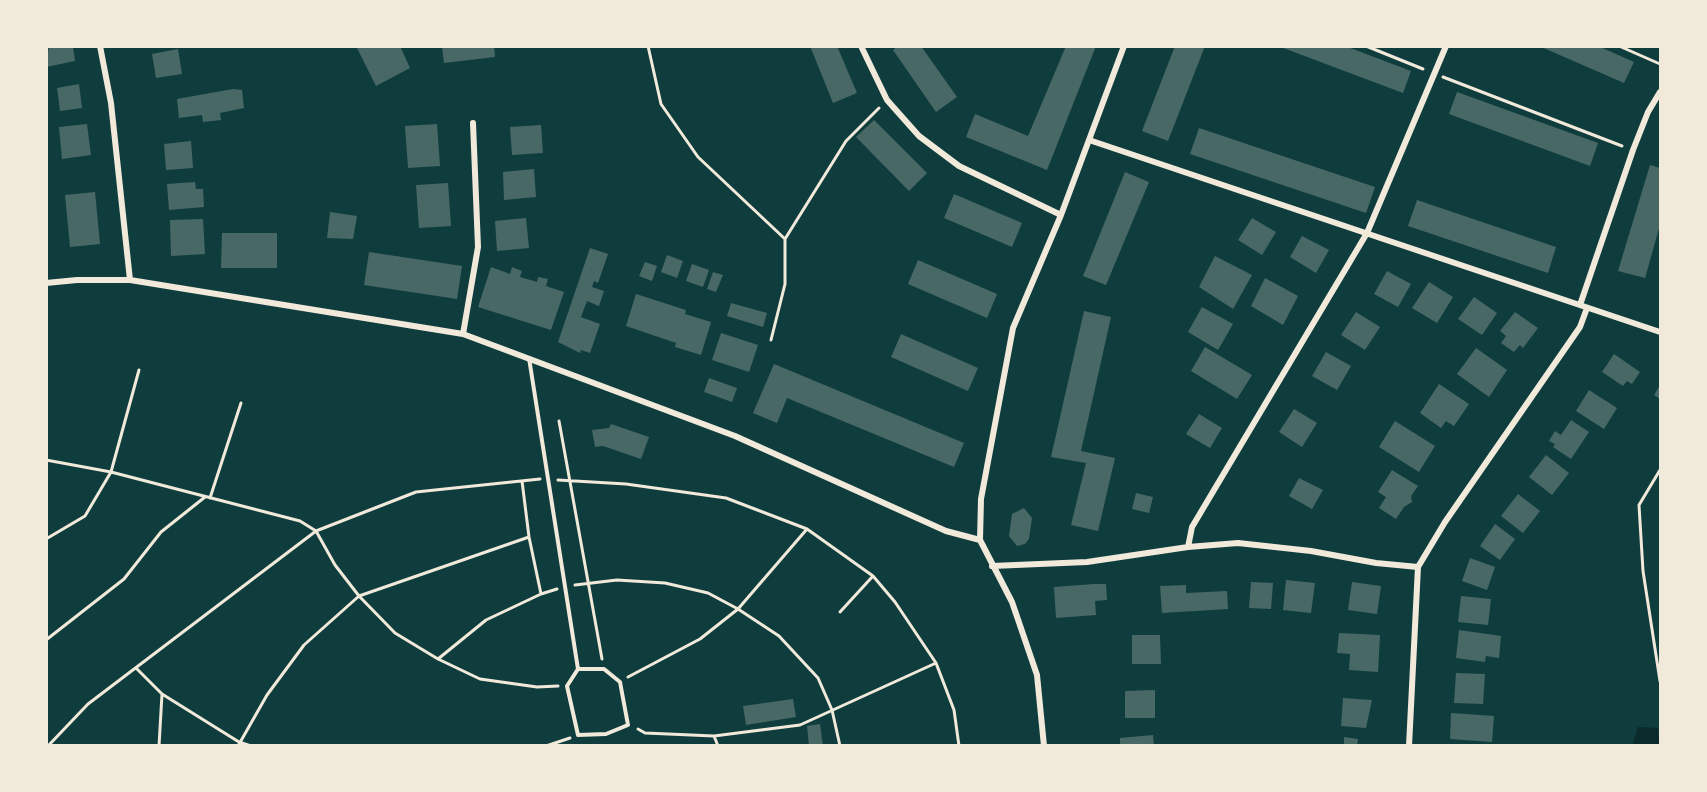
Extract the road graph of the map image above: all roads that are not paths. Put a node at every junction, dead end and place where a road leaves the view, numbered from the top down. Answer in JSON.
{"nodes":[{"id":1,"x":100,"y":46,"type":"edge"},
{"id":2,"x":861,"y":46,"type":"edge"},
{"id":3,"x":1124,"y":46,"type":"edge"},
{"id":4,"x":1446,"y":46,"type":"edge"},
{"id":5,"x":1660,"y":92,"type":"edge"},
{"id":6,"x":473,"y":123,"type":"dead end"},
{"id":7,"x":1089,"y":140,"type":"junction"},
{"id":8,"x":1061,"y":215,"type":"junction"},
{"id":9,"x":1367,"y":233,"type":"junction"},
{"id":10,"x":130,"y":280,"type":"junction"},
{"id":11,"x":46,"y":284,"type":"edge"},
{"id":12,"x":1583,"y":307,"type":"junction"},
{"id":13,"x":1660,"y":332,"type":"edge"},
{"id":14,"x":463,"y":334,"type":"junction"},
{"id":15,"x":529,"y":357,"type":"junction"},
{"id":16,"x":980,"y":540,"type":"junction"},
{"id":17,"x":1188,"y":547,"type":"junction"},
{"id":18,"x":992,"y":566,"type":"junction"},
{"id":19,"x":1418,"y":567,"type":"junction"},
{"id":20,"x":578,"y":669,"type":"junction"},
{"id":21,"x":1044,"y":746,"type":"edge"},
{"id":22,"x":1409,"y":746,"type":"edge"}],
"edges":[{"from":1,"to":10,"type":"street"},
{"from":2,"to":8,"type":"street"},
{"from":3,"to":7,"type":"street"},
{"from":4,"to":9,"type":"street"},
{"from":5,"to":12,"type":"street"},
{"from":6,"to":14,"type":"street"},
{"from":7,"to":8,"type":"street"},
{"from":7,"to":9,"type":"street"},
{"from":8,"to":16,"type":"street"},
{"from":9,"to":12,"type":"street"},
{"from":9,"to":17,"type":"street"},
{"from":10,"to":11,"type":"street"},
{"from":10,"to":14,"type":"street"},
{"from":12,"to":13,"type":"street"},
{"from":12,"to":19,"type":"street"},
{"from":14,"to":15,"type":"street"},
{"from":15,"to":16,"type":"street"},
{"from":15,"to":20,"type":"lane"},
{"from":16,"to":18,"type":"street"},
{"from":17,"to":18,"type":"street"},
{"from":17,"to":19,"type":"street"},
{"from":18,"to":21,"type":"street"},
{"from":19,"to":22,"type":"street"},
{"from":20,"to":20,"type":"lane"}]}
